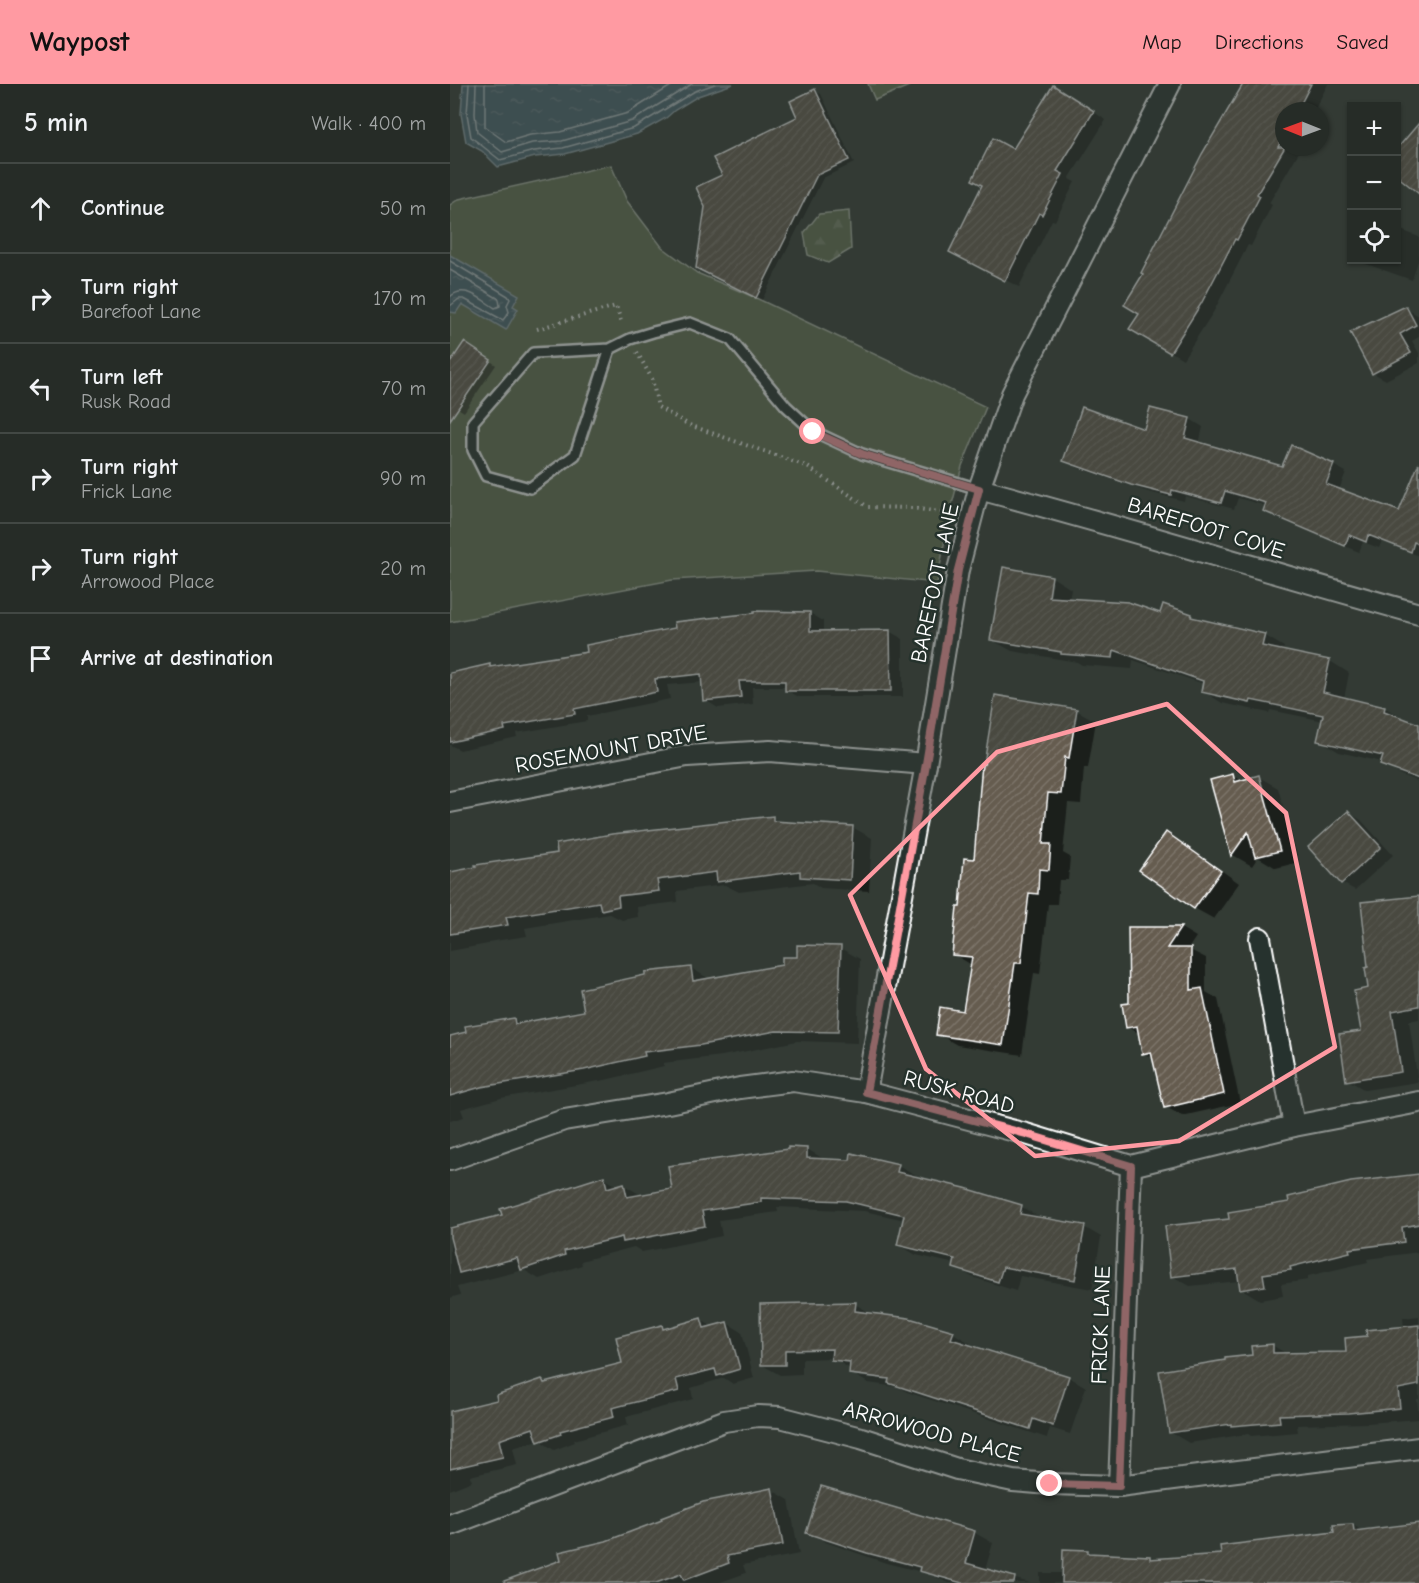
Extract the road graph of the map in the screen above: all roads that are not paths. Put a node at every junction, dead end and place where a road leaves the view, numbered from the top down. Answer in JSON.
{"nodes":[{"id":1,"x":1170,"y":84,"type":"edge"},
{"id":2,"x":609,"y":349,"type":"junction"},
{"id":3,"x":979,"y":489,"type":"junction"},
{"id":4,"x":1419,"y":614,"type":"edge"},
{"id":5,"x":926,"y":764,"type":"junction"},
{"id":6,"x":450,"y":802,"type":"edge"},
{"id":7,"x":1260,"y":938,"type":"dead end"},
{"id":8,"x":866,"y":1092,"type":"junction"},
{"id":9,"x":1419,"y":1102,"type":"edge"},
{"id":10,"x":1294,"y":1126,"type":"junction"},
{"id":11,"x":450,"y":1160,"type":"edge"},
{"id":12,"x":1131,"y":1166,"type":"junction"},
{"id":13,"x":1419,"y":1448,"type":"edge"},
{"id":14,"x":1119,"y":1486,"type":"junction"},
{"id":15,"x":450,"y":1525,"type":"edge"}],
"edges":[{"from":1,"to":3,"type":"street","name":"BAREFOOT LANE"},
{"from":2,"to":2,"type":"lane"},
{"from":2,"to":3,"type":"lane"},
{"from":3,"to":4,"type":"street","name":"BAREFOOT COVE"},
{"from":3,"to":5,"type":"street","name":"BAREFOOT LANE"},
{"from":5,"to":6,"type":"street","name":"ROSEMOUNT DRIVE"},
{"from":5,"to":8,"type":"street","name":"BAREFOOT LANE"},
{"from":7,"to":10,"type":"street"},
{"from":8,"to":11,"type":"street","name":"RUSK ROAD"},
{"from":8,"to":12,"type":"street","name":"RUSK ROAD"},
{"from":9,"to":10,"type":"street"},
{"from":10,"to":12,"type":"street"},
{"from":12,"to":14,"type":"street","name":"FRICK LANE"},
{"from":13,"to":14,"type":"street","name":"ARROWOOD PLACE"},
{"from":14,"to":15,"type":"street","name":"ARROWOOD PLACE"}]}
